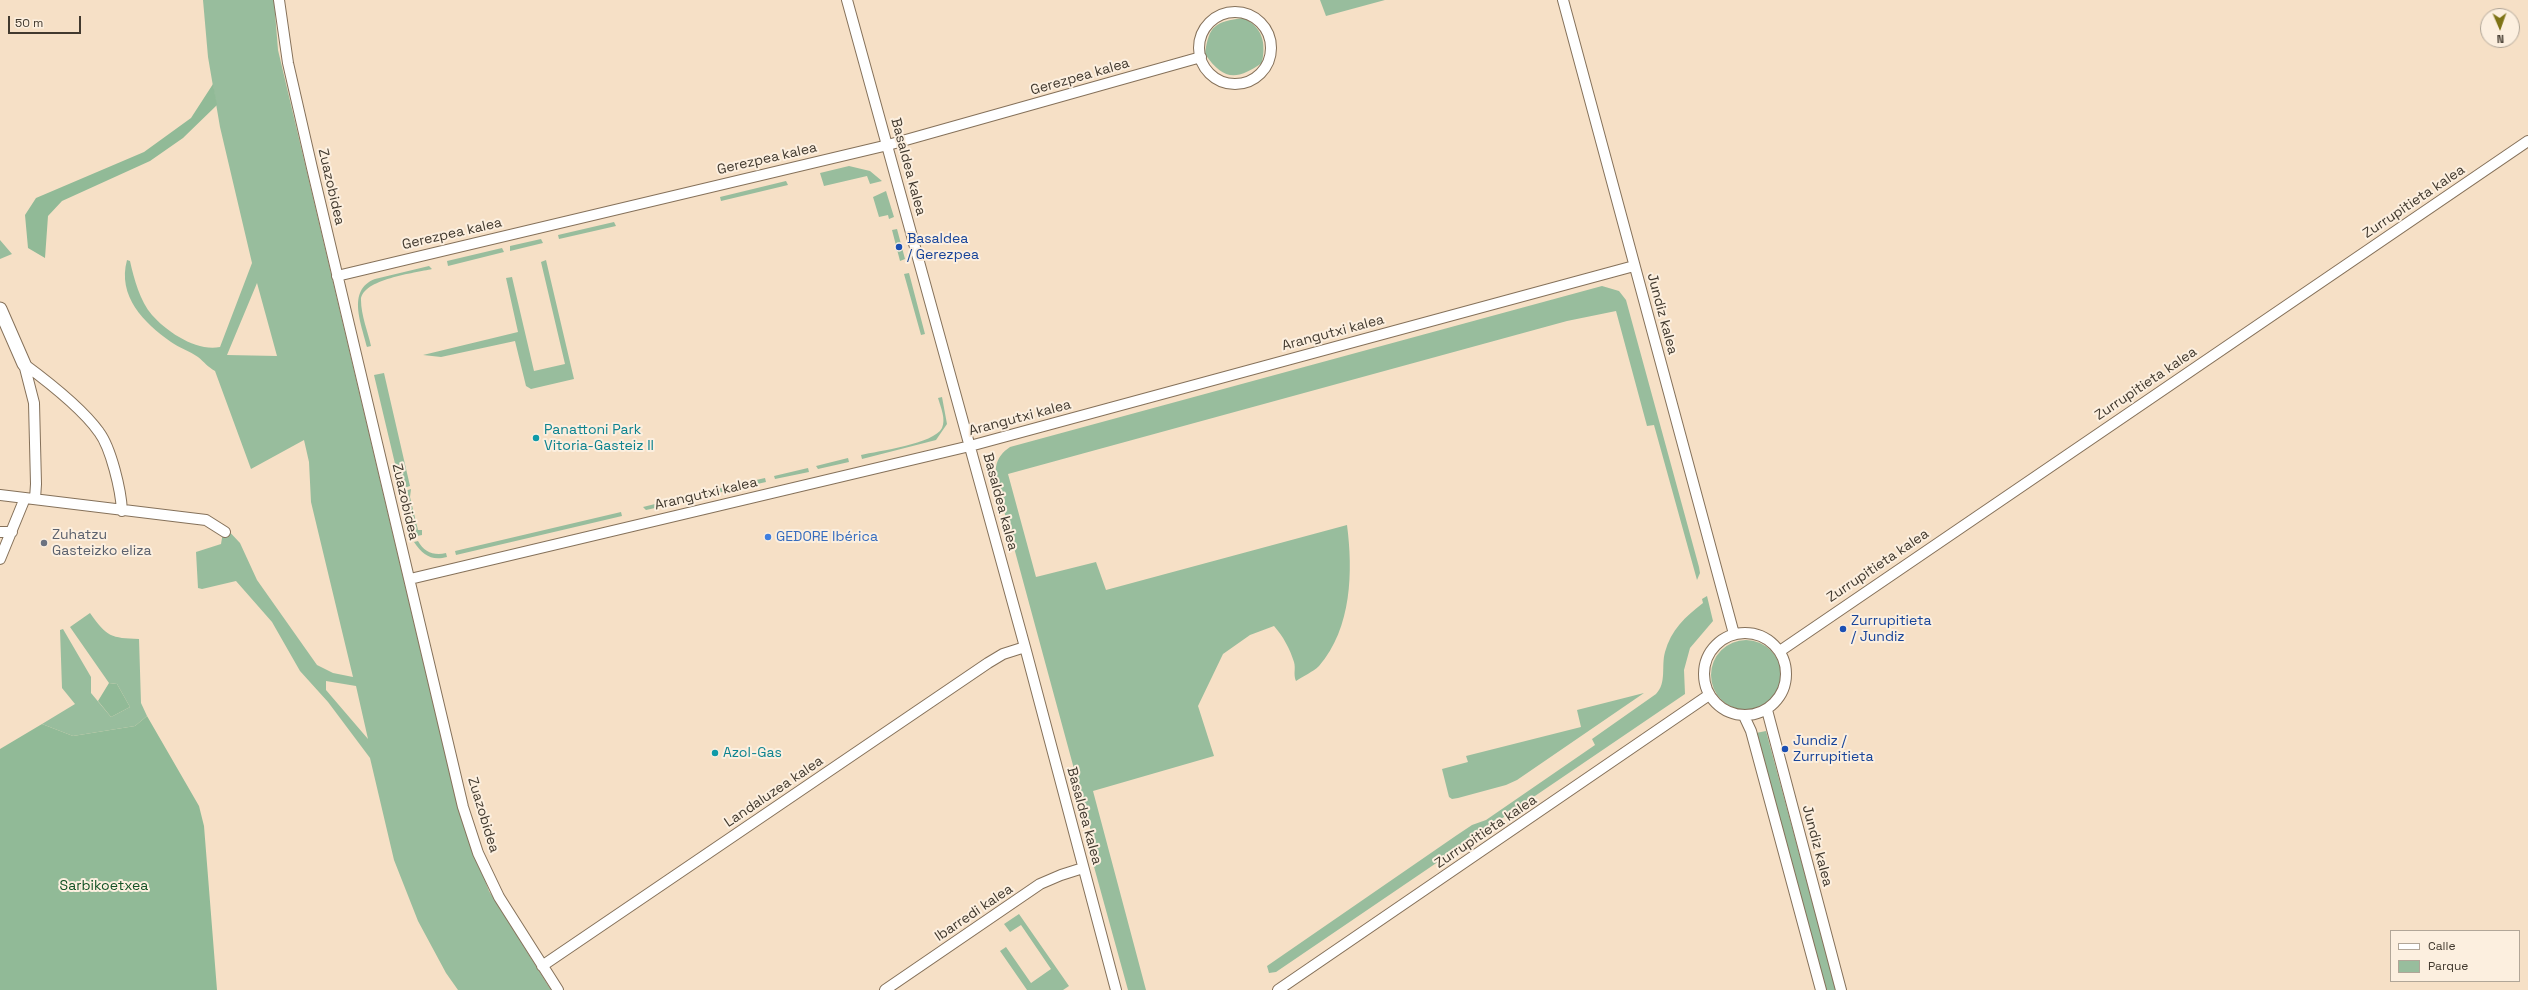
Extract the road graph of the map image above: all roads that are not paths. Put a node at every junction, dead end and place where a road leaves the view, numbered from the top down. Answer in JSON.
{"nodes":[{"id":1,"x":279,"y":0,"type":"edge"},
{"id":2,"x":847,"y":0,"type":"edge"},
{"id":3,"x":1563,"y":0,"type":"edge"},
{"id":4,"x":1200,"y":57,"type":"junction"},
{"id":5,"x":2528,"y":141,"type":"edge"},
{"id":6,"x":888,"y":145,"type":"junction"},
{"id":7,"x":1634,"y":266,"type":"junction"},
{"id":8,"x":337,"y":276,"type":"junction"},
{"id":9,"x":0,"y":309,"type":"edge"},
{"id":10,"x":24,"y":364,"type":"junction"},
{"id":11,"x":970,"y":446,"type":"junction"},
{"id":12,"x":0,"y":495,"type":"edge"},
{"id":13,"x":30,"y":499,"type":"junction"},
{"id":14,"x":122,"y":511,"type":"junction"},
{"id":15,"x":0,"y":532,"type":"edge"},
{"id":16,"x":12,"y":532,"type":"junction"},
{"id":17,"x":225,"y":532,"type":"dead end"},
{"id":18,"x":0,"y":559,"type":"edge"},
{"id":19,"x":410,"y":579,"type":"junction"},
{"id":20,"x":1734,"y":634,"type":"junction"},
{"id":21,"x":1025,"y":647,"type":"junction"},
{"id":22,"x":1780,"y":651,"type":"junction"},
{"id":23,"x":1709,"y":695,"type":"junction"},
{"id":24,"x":1767,"y":710,"type":"junction"},
{"id":25,"x":1744,"y":716,"type":"junction"},
{"id":26,"x":1083,"y":868,"type":"junction"},
{"id":27,"x":542,"y":966,"type":"junction"},
{"id":28,"x":558,"y":990,"type":"edge"},
{"id":29,"x":885,"y":990,"type":"edge"},
{"id":30,"x":1116,"y":990,"type":"edge"},
{"id":31,"x":1278,"y":990,"type":"edge"},
{"id":32,"x":1821,"y":990,"type":"edge"},
{"id":33,"x":1841,"y":990,"type":"edge"}],
"edges":[{"from":1,"to":8,"type":"street","name":"Zuazobidea"},
{"from":2,"to":6,"type":"street","name":"Basaldea kalea"},
{"from":3,"to":7,"type":"street","name":"Jundiz kalea"},
{"from":4,"to":4,"type":"street"},
{"from":4,"to":6,"type":"street","name":"Gerezpea kalea"},
{"from":5,"to":22,"type":"street","name":"Zurrupitieta kalea"},
{"from":6,"to":8,"type":"street","name":"Gerezpea kalea"},
{"from":6,"to":11,"type":"street","name":"Basaldea kalea"},
{"from":7,"to":11,"type":"street","name":"Arangutxi kalea"},
{"from":7,"to":20,"type":"street","name":"Jundiz kalea"},
{"from":8,"to":19,"type":"street","name":"Zuazobidea"},
{"from":9,"to":10,"type":"street"},
{"from":10,"to":13,"type":"street"},
{"from":10,"to":14,"type":"street"},
{"from":11,"to":19,"type":"street","name":"Arangutxi kalea"},
{"from":11,"to":21,"type":"street","name":"Basaldea kalea"},
{"from":12,"to":13,"type":"street"},
{"from":13,"to":14,"type":"street"},
{"from":13,"to":16,"type":"street"},
{"from":14,"to":17,"type":"street"},
{"from":15,"to":16,"type":"street"},
{"from":16,"to":18,"type":"street"},
{"from":19,"to":27,"type":"street","name":"Zuazobidea"},
{"from":20,"to":22,"type":"street"},
{"from":20,"to":23,"type":"street"},
{"from":21,"to":26,"type":"street","name":"Basaldea kalea"},
{"from":21,"to":27,"type":"street","name":"Landaluzea kalea"},
{"from":22,"to":24,"type":"street"},
{"from":23,"to":25,"type":"street"},
{"from":23,"to":31,"type":"street","name":"Zurrupitieta kalea"},
{"from":24,"to":25,"type":"street"},
{"from":24,"to":33,"type":"street","name":"Jundiz kalea"},
{"from":25,"to":32,"type":"street"},
{"from":26,"to":29,"type":"street","name":"Ibarredi kalea"},
{"from":26,"to":30,"type":"street","name":"Basaldea kalea"},
{"from":27,"to":28,"type":"street","name":"Zuazobidea"}]}
